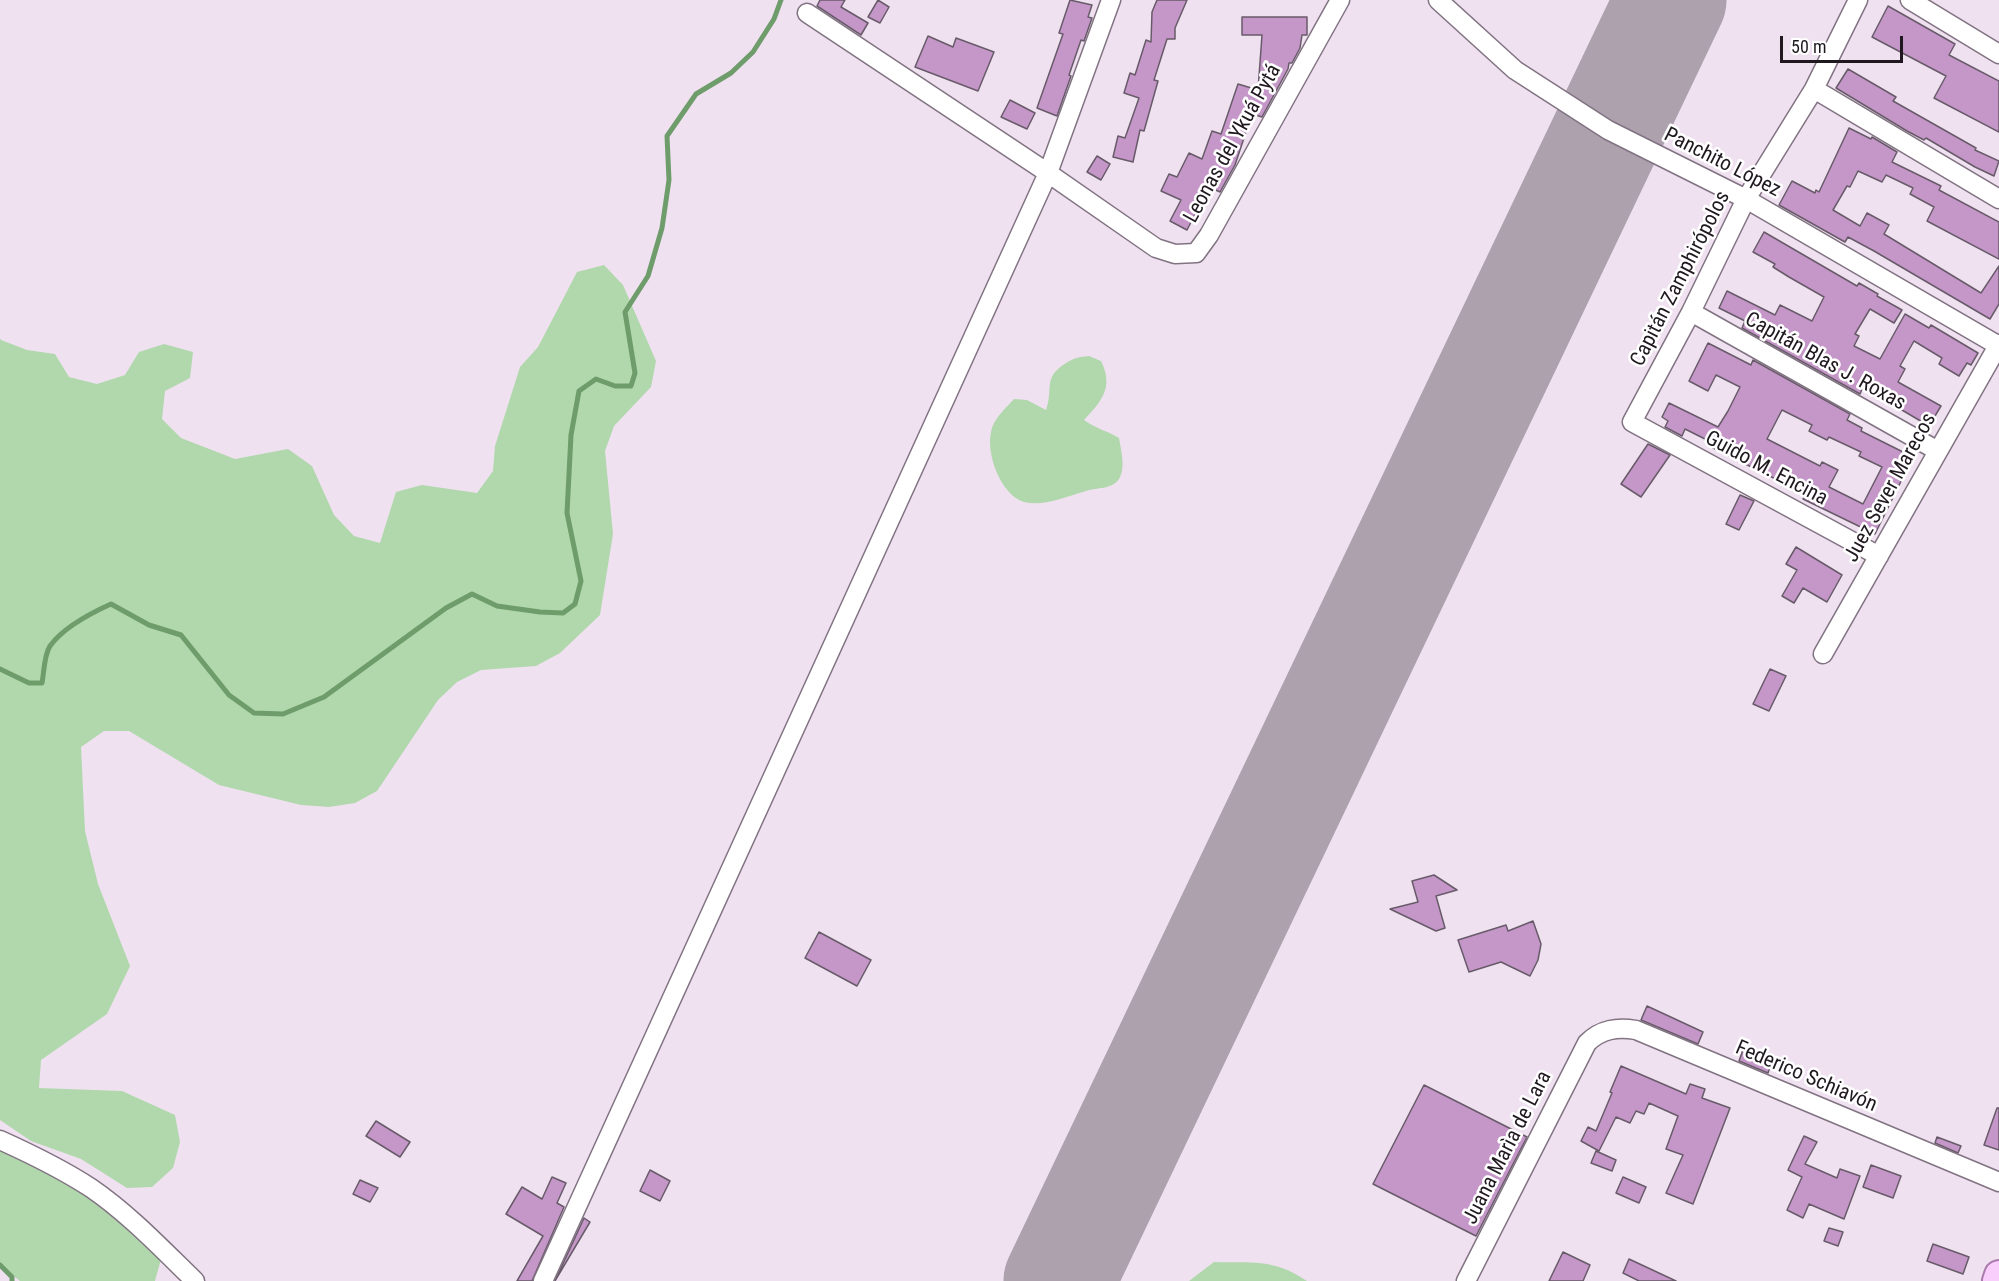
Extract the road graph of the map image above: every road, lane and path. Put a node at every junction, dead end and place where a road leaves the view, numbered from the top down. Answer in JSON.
{"nodes":[{"id":1,"x":1111,"y":0,"type":"edge"},
{"id":2,"x":1340,"y":0,"type":"edge"},
{"id":3,"x":1438,"y":0,"type":"edge"},
{"id":4,"x":1858,"y":0,"type":"edge"},
{"id":5,"x":1910,"y":0,"type":"edge"},
{"id":6,"x":807,"y":13,"type":"dead end"},
{"id":7,"x":1999,"y":54,"type":"edge"},
{"id":8,"x":1814,"y":89,"type":"junction"},
{"id":9,"x":1048,"y":173,"type":"junction"},
{"id":10,"x":1746,"y":199,"type":"junction"},
{"id":11,"x":1999,"y":199,"type":"edge"},
{"id":12,"x":1691,"y":312,"type":"junction"},
{"id":13,"x":1999,"y":345,"type":"edge"},
{"id":14,"x":1632,"y":422,"type":"joint"},
{"id":15,"x":1938,"y":450,"type":"junction"},
{"id":16,"x":1879,"y":555,"type":"junction"},
{"id":17,"x":1823,"y":654,"type":"dead end"},
{"id":18,"x":1593,"y":1036,"type":"joint"},
{"id":19,"x":0,"y":1140,"type":"edge"},
{"id":20,"x":1999,"y":1182,"type":"edge"},
{"id":21,"x":1999,"y":1275,"type":"edge"},
{"id":22,"x":195,"y":1281,"type":"edge"},
{"id":23,"x":543,"y":1281,"type":"edge"},
{"id":24,"x":1466,"y":1281,"type":"edge"},
{"id":25,"x":1997,"y":1281,"type":"edge"}],
"edges":[{"from":1,"to":9,"type":"street"},
{"from":2,"to":9,"type":"street","name":"Leonas del Ykuá Pytá"},
{"from":3,"to":10,"type":"street","name":"Panchito López"},
{"from":4,"to":8,"type":"street","name":"Capitán Zamphirópolos"},
{"from":5,"to":7,"type":"street"},
{"from":6,"to":9,"type":"street"},
{"from":8,"to":10,"type":"street","name":"Capitán Zamphirópolos"},
{"from":8,"to":11,"type":"street"},
{"from":9,"to":23,"type":"street"},
{"from":10,"to":12,"type":"street","name":"Capitán Zamphirópolos"},
{"from":10,"to":13,"type":"street","name":"Panchito López"},
{"from":12,"to":14,"type":"street","name":"Capitán Zamphirópolos"},
{"from":12,"to":15,"type":"street","name":"Capitán Blas J. Roxas"},
{"from":13,"to":15,"type":"street","name":"Juez Sever Marecos"},
{"from":14,"to":16,"type":"street","name":"Guido M. Encina"},
{"from":15,"to":16,"type":"street","name":"Juez Sever Marecos"},
{"from":16,"to":17,"type":"street","name":"Juez Sever Marecos"},
{"from":18,"to":20,"type":"street","name":"Federico Schiavón"},
{"from":18,"to":24,"type":"street","name":"Juana Marìa de Lara"},
{"from":19,"to":22,"type":"street"},
{"from":21,"to":25,"type":"main road"}]}
